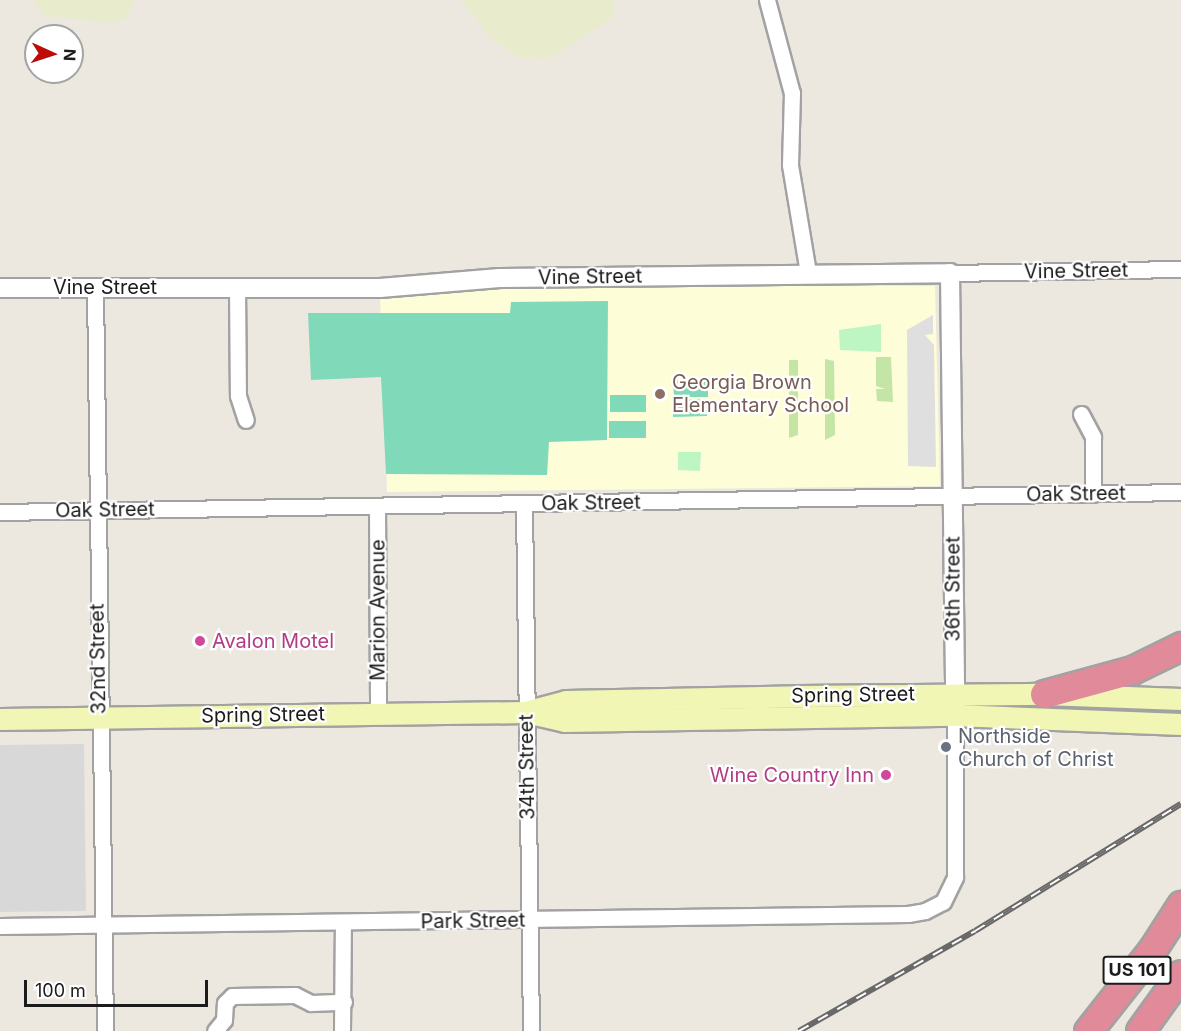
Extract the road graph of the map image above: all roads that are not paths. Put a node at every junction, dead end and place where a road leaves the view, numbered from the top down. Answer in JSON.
{"nodes":[{"id":1,"x":767,"y":0,"type":"edge"},
{"id":2,"x":1181,"y":269,"type":"edge"},
{"id":3,"x":808,"y":273,"type":"junction"},
{"id":4,"x":950,"y":273,"type":"junction"},
{"id":5,"x":95,"y":287,"type":"junction"},
{"id":6,"x":237,"y":287,"type":"junction"},
{"id":7,"x":0,"y":288,"type":"edge"},
{"id":8,"x":1081,"y":414,"type":"dead end"},
{"id":9,"x":246,"y":420,"type":"dead end"},
{"id":10,"x":1181,"y":492,"type":"edge"},
{"id":11,"x":1093,"y":494,"type":"junction"},
{"id":12,"x":952,"y":496,"type":"junction"},
{"id":13,"x":524,"y":504,"type":"junction"},
{"id":14,"x":377,"y":506,"type":"junction"},
{"id":15,"x":97,"y":510,"type":"junction"},
{"id":16,"x":0,"y":512,"type":"edge"},
{"id":17,"x":1181,"y":646,"type":"edge"},
{"id":18,"x":1044,"y":694,"type":"junction"},
{"id":19,"x":1181,"y":699,"type":"edge"},
{"id":20,"x":954,"y":704,"type":"junction"},
{"id":21,"x":526,"y":712,"type":"junction"},
{"id":22,"x":378,"y":714,"type":"junction"},
{"id":23,"x":99,"y":717,"type":"junction"},
{"id":24,"x":0,"y":719,"type":"edge"},
{"id":25,"x":1181,"y":724,"type":"edge"},
{"id":26,"x":943,"y":902,"type":"joint"},
{"id":27,"x":1181,"y":905,"type":"edge"},
{"id":28,"x":530,"y":920,"type":"junction"},
{"id":29,"x":343,"y":923,"type":"junction"},
{"id":30,"x":103,"y":925,"type":"junction"},
{"id":31,"x":0,"y":926,"type":"edge"},
{"id":32,"x":1181,"y":974,"type":"edge"},
{"id":33,"x":344,"y":1002,"type":"junction"},
{"id":34,"x":105,"y":1031,"type":"edge"},
{"id":35,"x":215,"y":1031,"type":"edge"},
{"id":36,"x":342,"y":1031,"type":"edge"},
{"id":37,"x":531,"y":1031,"type":"edge"},
{"id":38,"x":1088,"y":1031,"type":"edge"},
{"id":39,"x":1140,"y":1031,"type":"edge"}],
"edges":[{"from":1,"to":3,"type":"street"},
{"from":2,"to":4,"type":"street","name":"Vine Street"},
{"from":3,"to":4,"type":"street","name":"Vine Street"},
{"from":3,"to":6,"type":"street","name":"Vine Street"},
{"from":4,"to":12,"type":"street","name":"36th Street"},
{"from":5,"to":6,"type":"street","name":"Vine Street"},
{"from":5,"to":7,"type":"street","name":"Vine Street"},
{"from":5,"to":15,"type":"street","name":"32nd Street"},
{"from":6,"to":9,"type":"street"},
{"from":8,"to":11,"type":"street"},
{"from":10,"to":11,"type":"street","name":"Oak Street"},
{"from":11,"to":12,"type":"street","name":"Oak Street"},
{"from":12,"to":13,"type":"street","name":"Oak Street"},
{"from":12,"to":20,"type":"street","name":"36th Street"},
{"from":13,"to":14,"type":"street","name":"Oak Street"},
{"from":13,"to":21,"type":"street","name":"34th Street"},
{"from":14,"to":15,"type":"street","name":"Oak Street"},
{"from":14,"to":22,"type":"street","name":"Marion Avenue"},
{"from":15,"to":16,"type":"street","name":"Oak Street"},
{"from":15,"to":23,"type":"street","name":"32nd Street"},
{"from":17,"to":18,"type":"highway"},
{"from":18,"to":19,"type":"main road","name":"Spring Street"},
{"from":18,"to":20,"type":"main road","name":"Spring Street"},
{"from":20,"to":21,"type":"main road","name":"Spring Street"},
{"from":20,"to":25,"type":"main road","name":"Spring Street"},
{"from":20,"to":26,"type":"street","name":"36th Street"},
{"from":21,"to":22,"type":"main road","name":"Spring Street"},
{"from":21,"to":28,"type":"street","name":"34th Street"},
{"from":22,"to":23,"type":"main road","name":"Spring Street"},
{"from":23,"to":24,"type":"main road","name":"Spring Street"},
{"from":23,"to":30,"type":"street","name":"32nd Street"},
{"from":26,"to":28,"type":"street","name":"Park Street"},
{"from":27,"to":38,"type":"highway","number":"US 101"},
{"from":28,"to":29,"type":"street","name":"Park Street"},
{"from":28,"to":37,"type":"street","name":"34th Street"},
{"from":29,"to":30,"type":"street","name":"Park Street"},
{"from":29,"to":33,"type":"street"},
{"from":30,"to":31,"type":"street","name":"Park Street"},
{"from":30,"to":34,"type":"street","name":"32nd Street"},
{"from":32,"to":39,"type":"highway","number":"US 101"},
{"from":33,"to":35,"type":"street"},
{"from":33,"to":36,"type":"street"}]}
